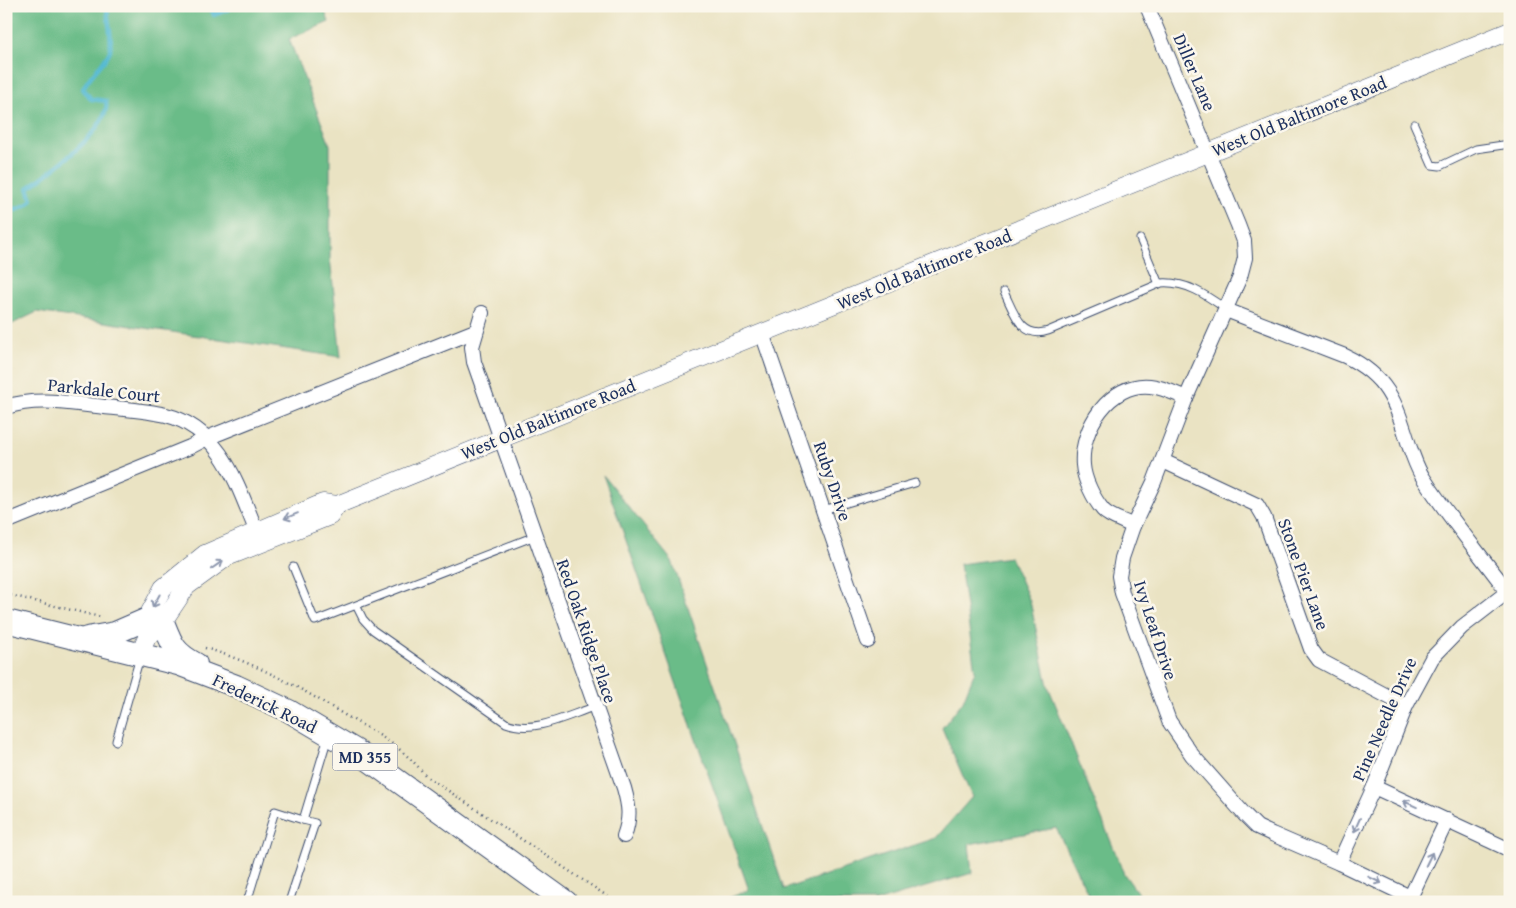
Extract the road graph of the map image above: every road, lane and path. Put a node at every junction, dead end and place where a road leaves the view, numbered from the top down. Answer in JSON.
{"nodes":[{"id":1,"x":1147,"y":6,"type":"edge"},
{"id":2,"x":1510,"y":32,"type":"edge"},
{"id":3,"x":1414,"y":124,"type":"dead end"},
{"id":4,"x":1510,"y":144,"type":"edge"},
{"id":5,"x":1208,"y":153,"type":"junction"},
{"id":6,"x":1140,"y":239,"type":"dead end"},
{"id":7,"x":1159,"y":284,"type":"junction"},
{"id":8,"x":1004,"y":292,"type":"dead end"},
{"id":9,"x":1226,"y":310,"type":"junction"},
{"id":10,"x":482,"y":313,"type":"dead end"},
{"id":11,"x":475,"y":331,"type":"junction"},
{"id":12,"x":762,"y":333,"type":"junction"},
{"id":13,"x":1186,"y":398,"type":"junction"},
{"id":14,"x":6,"y":407,"type":"edge"},
{"id":15,"x":207,"y":438,"type":"junction"},
{"id":16,"x":501,"y":438,"type":"junction"},
{"id":17,"x":1163,"y":461,"type":"junction"},
{"id":18,"x":915,"y":483,"type":"dead end"},
{"id":19,"x":337,"y":505,"type":"junction"},
{"id":20,"x":823,"y":510,"type":"junction"},
{"id":21,"x":6,"y":522,"type":"edge"},
{"id":22,"x":1133,"y":526,"type":"junction"},
{"id":23,"x":256,"y":530,"type":"junction"},
{"id":24,"x":535,"y":536,"type":"junction"},
{"id":25,"x":293,"y":567,"type":"dead end"},
{"id":26,"x":1509,"y":591,"type":"edge"},
{"id":27,"x":357,"y":607,"type":"junction"},
{"id":28,"x":6,"y":621,"type":"edge"},
{"id":29,"x":149,"y":633,"type":"junction"},
{"id":30,"x":82,"y":639,"type":"junction"},
{"id":31,"x":868,"y":641,"type":"dead end"},
{"id":32,"x":236,"y":686,"type":"junction"},
{"id":33,"x":1406,"y":706,"type":"junction"},
{"id":34,"x":594,"y":707,"type":"junction"},
{"id":35,"x":329,"y":734,"type":"junction"},
{"id":36,"x":116,"y":741,"type":"dead end"},
{"id":37,"x":1374,"y":787,"type":"junction"},
{"id":38,"x":303,"y":820,"type":"junction"},
{"id":39,"x":1447,"y":820,"type":"junction"},
{"id":40,"x":624,"y":836,"type":"dead end"},
{"id":41,"x":526,"y":842,"type":"dead end"},
{"id":42,"x":1510,"y":850,"type":"edge"},
{"id":43,"x":1339,"y":863,"type":"junction"},
{"id":44,"x":1409,"y":900,"type":"edge"},
{"id":45,"x":247,"y":902,"type":"edge"},
{"id":46,"x":290,"y":902,"type":"edge"},
{"id":47,"x":566,"y":902,"type":"edge"},
{"id":48,"x":616,"y":902,"type":"edge"}],
"edges":[{"from":1,"to":5,"type":"street","name":"Diller Lane"},
{"from":2,"to":5,"type":"street","name":"West Old Baltimore Road"},
{"from":3,"to":4,"type":"lane"},
{"from":5,"to":9,"type":"street","name":"Ivy Leaf Drive"},
{"from":5,"to":12,"type":"street","name":"West Old Baltimore Road"},
{"from":6,"to":7,"type":"lane"},
{"from":7,"to":8,"type":"lane"},
{"from":7,"to":9,"type":"lane"},
{"from":9,"to":13,"type":"street","name":"Ivy Leaf Drive"},
{"from":9,"to":26,"type":"street"},
{"from":10,"to":11,"type":"street","name":"Red Oak Ridge Place"},
{"from":11,"to":15,"type":"street"},
{"from":11,"to":16,"type":"street","name":"Red Oak Ridge Place"},
{"from":12,"to":16,"type":"street","name":"West Old Baltimore Road"},
{"from":12,"to":20,"type":"street","name":"Ruby Drive"},
{"from":13,"to":17,"type":"street","name":"Ivy Leaf Drive"},
{"from":13,"to":22,"type":"street"},
{"from":14,"to":15,"type":"street","name":"Parkdale Court"},
{"from":15,"to":21,"type":"street"},
{"from":15,"to":23,"type":"street","name":"Parkdale Court"},
{"from":16,"to":19,"type":"street","name":"West Old Baltimore Road"},
{"from":16,"to":24,"type":"street","name":"Red Oak Ridge Place"},
{"from":17,"to":22,"type":"street","name":"Ivy Leaf Drive"},
{"from":17,"to":33,"type":"street","name":"Stone Pier Lane"},
{"from":18,"to":20,"type":"lane"},
{"from":19,"to":23,"type":"street","name":"West Old Baltimore Road","one_way":true},
{"from":29,"to":19,"type":"street","name":"West Old Baltimore Road","one_way":true},
{"from":20,"to":31,"type":"street","name":"Ruby Drive"},
{"from":22,"to":43,"type":"street","name":"Ivy Leaf Drive"},
{"from":23,"to":29,"type":"street","name":"West Old Baltimore Road","one_way":true},
{"from":24,"to":27,"type":"lane"},
{"from":24,"to":34,"type":"street","name":"Red Oak Ridge Place"},
{"from":25,"to":27,"type":"lane"},
{"from":26,"to":33,"type":"street","name":"Pine Needle Drive"},
{"from":27,"to":34,"type":"lane"},
{"from":28,"to":30,"type":"main road","name":"Frederick Road","number":"MD 355"},
{"from":29,"to":30,"type":"main road","name":"Frederick Road","number":"MD 355"},
{"from":29,"to":30,"type":"main road"},
{"from":29,"to":32,"type":"main road"},
{"from":29,"to":32,"type":"main road","name":"Frederick Road","number":"MD 355"},
{"from":29,"to":36,"type":"lane"},
{"from":32,"to":35,"type":"main road","name":"Frederick Road","number":"MD 355"},
{"from":33,"to":37,"type":"street","name":"Pine Needle Drive"},
{"from":34,"to":40,"type":"street","name":"Red Oak Ridge Place"},
{"from":35,"to":38,"type":"lane"},
{"from":35,"to":47,"type":"main road","name":"Frederick Road","number":"MD 355"},
{"from":39,"to":37,"type":"street","one_way":true},
{"from":37,"to":43,"type":"street","name":"Pine Needle Drive","one_way":true},
{"from":38,"to":45,"type":"lane"},
{"from":38,"to":46,"type":"lane"},
{"from":39,"to":42,"type":"street"},
{"from":44,"to":39,"type":"street","one_way":true},
{"from":41,"to":48,"type":"path"},
{"from":43,"to":44,"type":"street","name":"Ivy Leaf Drive","one_way":true}]}
